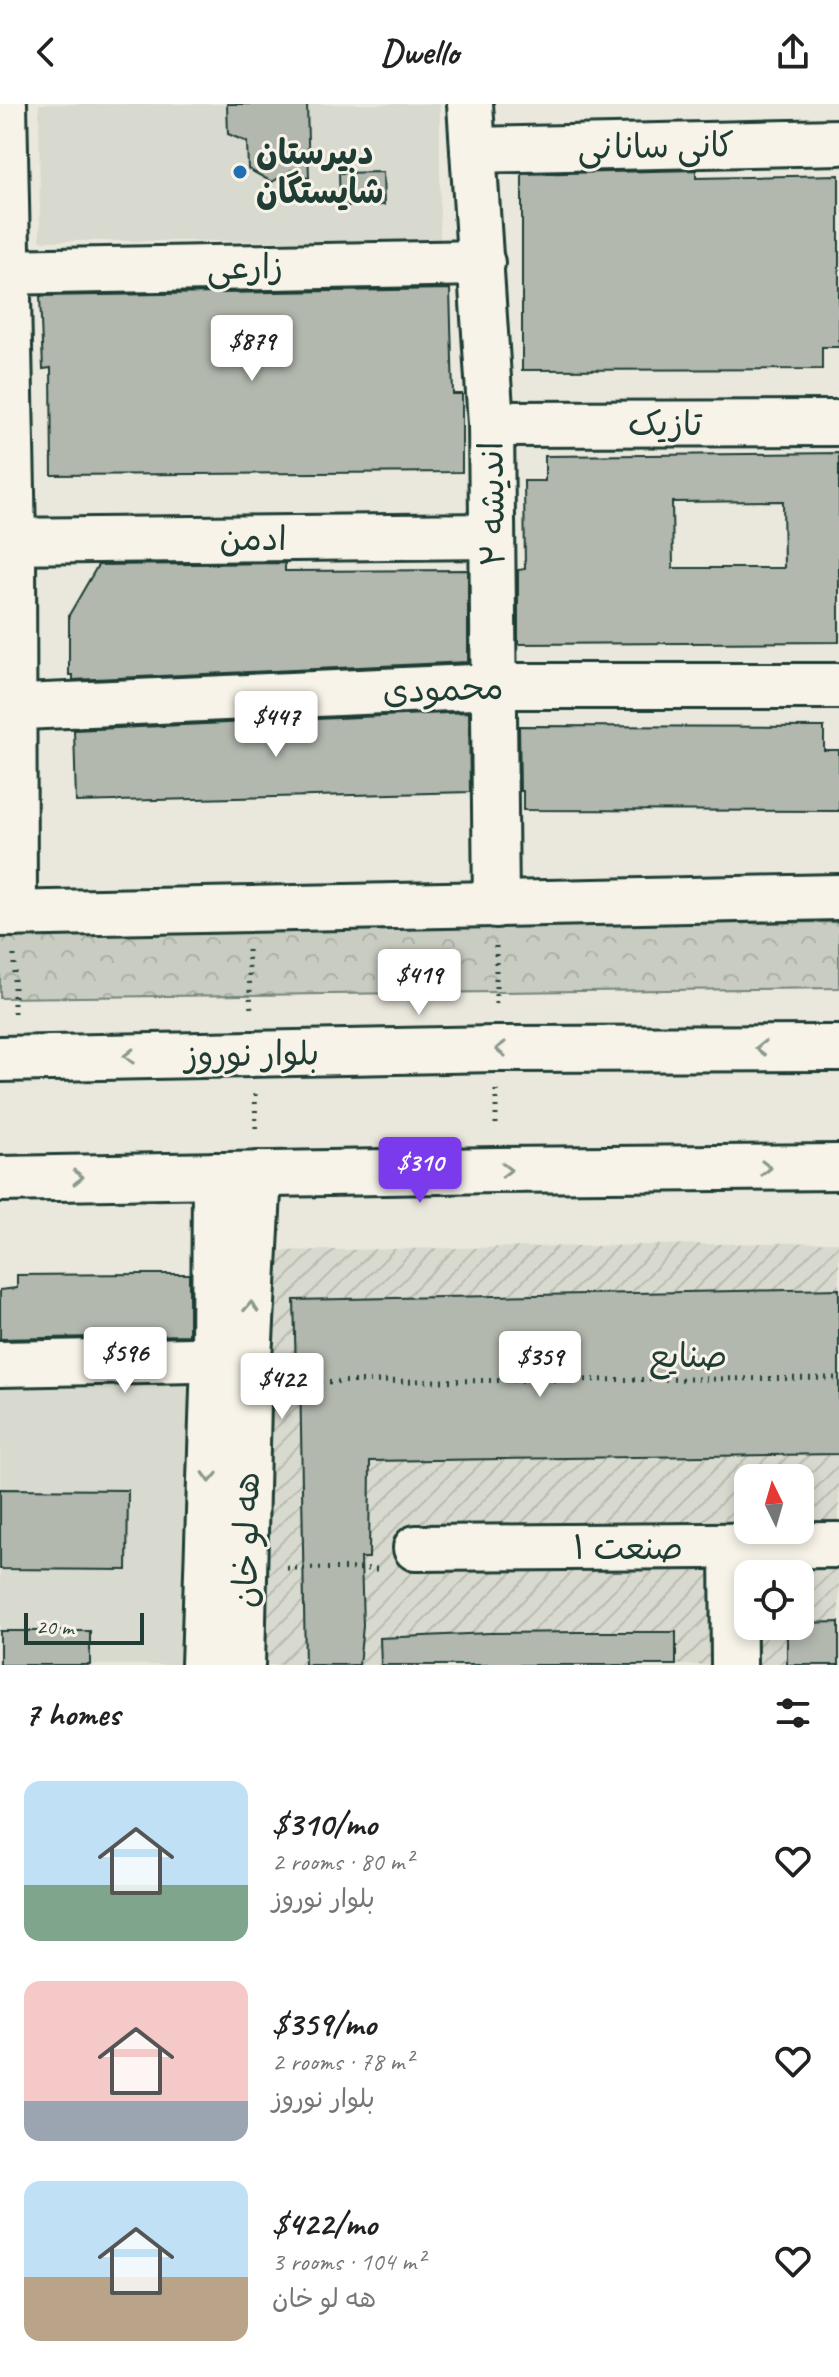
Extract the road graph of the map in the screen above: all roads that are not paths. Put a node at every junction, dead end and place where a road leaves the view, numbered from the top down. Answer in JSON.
{"nodes":[{"id":1,"x":470,"y":104,"type":"edge"},
{"id":2,"x":3,"y":112,"type":"edge"},
{"id":3,"x":839,"y":142,"type":"edge"},
{"id":4,"x":473,"y":150,"type":"junction"},
{"id":5,"x":482,"y":263,"type":"junction"},
{"id":6,"x":4,"y":272,"type":"edge"},
{"id":7,"x":839,"y":423,"type":"edge"},
{"id":8,"x":491,"y":424,"type":"junction"},
{"id":9,"x":492,"y":536,"type":"junction"},
{"id":10,"x":7,"y":540,"type":"edge"},
{"id":11,"x":495,"y":686,"type":"junction"},
{"id":12,"x":839,"y":686,"type":"edge"},
{"id":13,"x":7,"y":708,"type":"edge"},
{"id":14,"x":839,"y":897,"type":"edge"},
{"id":15,"x":496,"y":905,"type":"junction"},
{"id":16,"x":7,"y":914,"type":"edge"},
{"id":17,"x":839,"y":1048,"type":"edge"},
{"id":18,"x":7,"y":1059,"type":"edge"},
{"id":19,"x":839,"y":1167,"type":"edge"},
{"id":20,"x":259,"y":1174,"type":"junction"},
{"id":21,"x":215,"y":1175,"type":"junction"},
{"id":22,"x":0,"y":1179,"type":"edge"},
{"id":23,"x":0,"y":1364,"type":"edge"},
{"id":24,"x":237,"y":1367,"type":"junction"},
{"id":25,"x":839,"y":1545,"type":"edge"},
{"id":26,"x":733,"y":1546,"type":"junction"},
{"id":27,"x":416,"y":1548,"type":"road end"},
{"id":28,"x":204,"y":1665,"type":"edge"},
{"id":29,"x":242,"y":1665,"type":"edge"},
{"id":30,"x":734,"y":1665,"type":"edge"}],
"edges":[{"from":1,"to":4,"type":"street","name":"اندیشه ۲"},
{"from":2,"to":6,"type":"street"},
{"from":3,"to":4,"type":"street","name":"کانی سانانی"},
{"from":4,"to":5,"type":"street","name":"اندیشه ۲"},
{"from":5,"to":6,"type":"street","name":"زارعی"},
{"from":5,"to":8,"type":"street","name":"اندیشه ۲"},
{"from":6,"to":10,"type":"street"},
{"from":7,"to":8,"type":"street","name":"تازیک"},
{"from":8,"to":9,"type":"street","name":"اندیشه ۲"},
{"from":9,"to":10,"type":"street","name":"ادمن"},
{"from":9,"to":11,"type":"street","name":"اندیشه ۲"},
{"from":10,"to":13,"type":"street"},
{"from":11,"to":12,"type":"street","name":"محمودی"},
{"from":11,"to":13,"type":"street","name":"محمودی"},
{"from":11,"to":15,"type":"street","name":"اندیشه ۲"},
{"from":13,"to":16,"type":"street"},
{"from":14,"to":15,"type":"street"},
{"from":15,"to":16,"type":"street"},
{"from":17,"to":18,"type":"street","name":"بلوار نوروز","one_way":true},
{"from":20,"to":19,"type":"street","one_way":true},
{"from":20,"to":21,"type":"street"},
{"from":24,"to":20,"type":"street","name":"هه لو خان","one_way":true},
{"from":22,"to":21,"type":"street","one_way":true},
{"from":21,"to":24,"type":"street"},
{"from":23,"to":24,"type":"street"},
{"from":24,"to":28,"type":"street","one_way":true},
{"from":24,"to":29,"type":"street","name":"هه لو خان"},
{"from":25,"to":26,"type":"street","name":"صنعت ۱"},
{"from":26,"to":27,"type":"street","name":"صنعت ۱"},
{"from":26,"to":30,"type":"street"}]}
